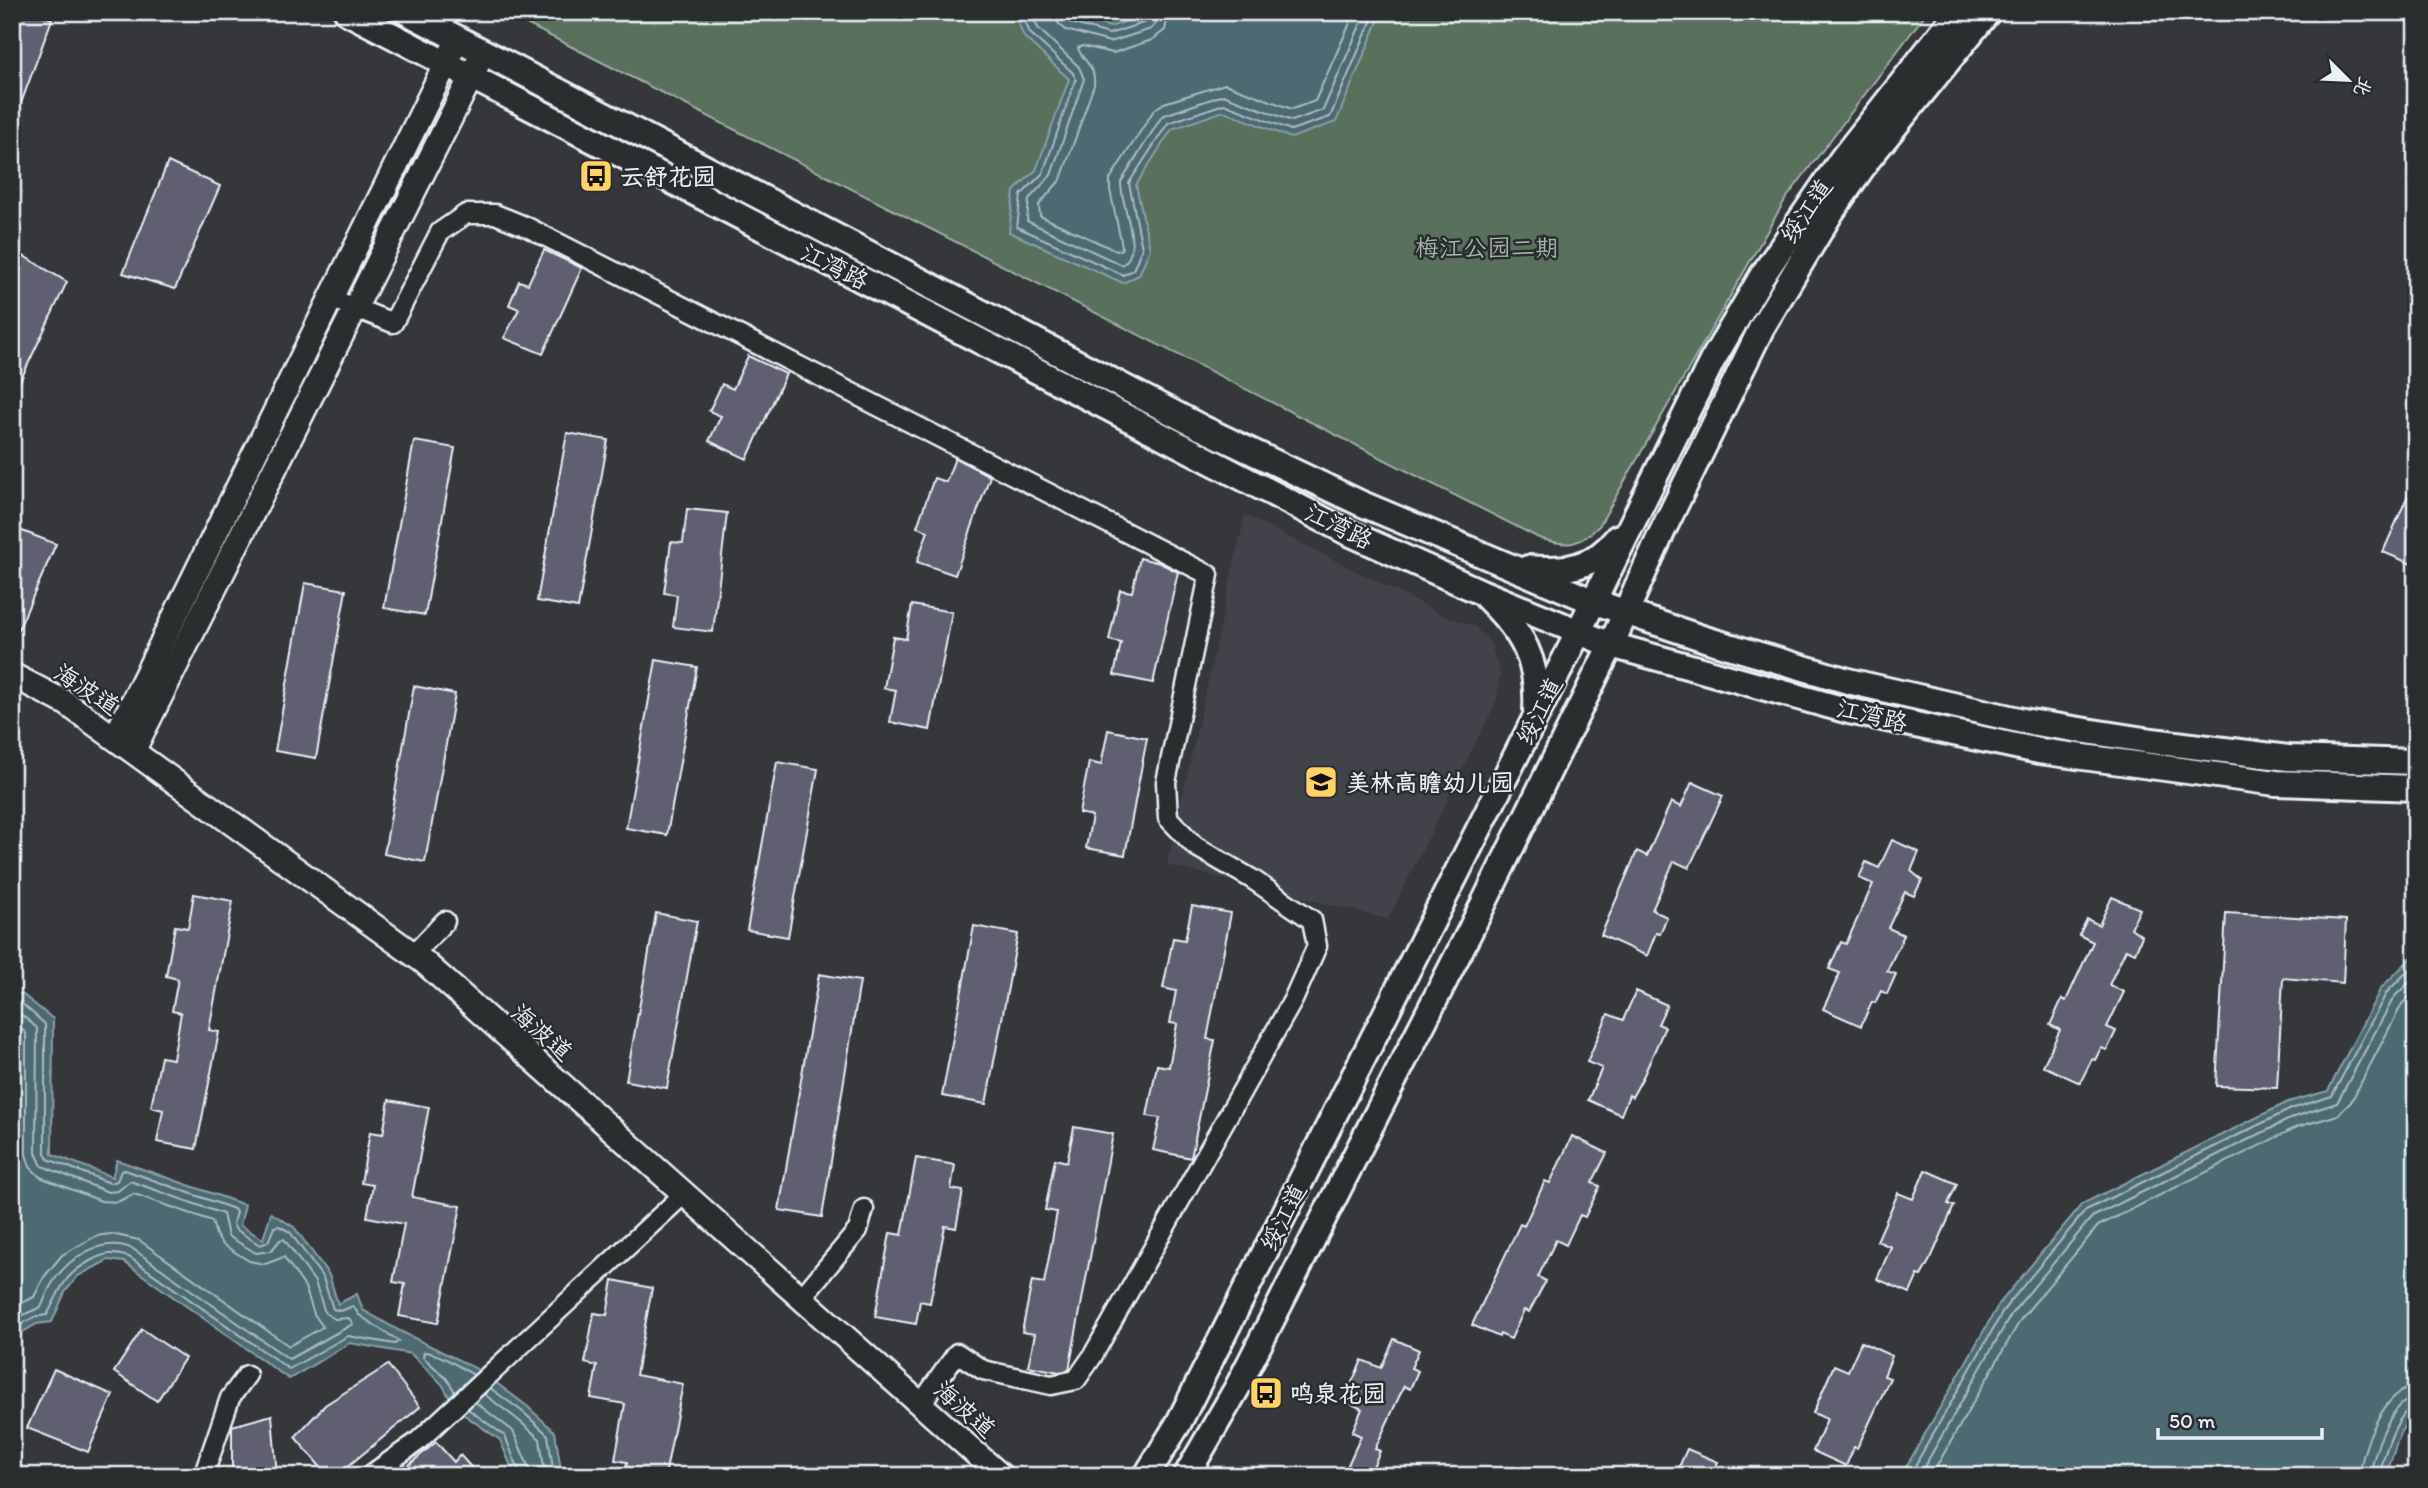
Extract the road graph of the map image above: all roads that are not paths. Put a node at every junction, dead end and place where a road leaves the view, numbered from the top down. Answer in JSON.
{"nodes":[{"id":1,"x":347,"y":12,"type":"edge"},
{"id":2,"x":407,"y":12,"type":"edge"},
{"id":3,"x":1958,"y":12,"type":"edge"},
{"id":4,"x":1988,"y":12,"type":"edge"},
{"id":5,"x":458,"y":39,"type":"junction"},
{"id":6,"x":484,"y":52,"type":"junction"},
{"id":7,"x":445,"y":64,"type":"junction"},
{"id":8,"x":471,"y":77,"type":"junction"},
{"id":9,"x":330,"y":298,"type":"junction"},
{"id":10,"x":355,"y":308,"type":"junction"},
{"id":11,"x":1633,"y":518,"type":"junction"},
{"id":12,"x":1662,"y":532,"type":"junction"},
{"id":13,"x":1496,"y":561,"type":"junction"},
{"id":14,"x":1481,"y":592,"type":"junction"},
{"id":15,"x":1590,"y":596,"type":"junction"},
{"id":16,"x":1542,"y":600,"type":"junction"},
{"id":17,"x":1625,"y":612,"type":"junction"},
{"id":18,"x":1570,"y":635,"type":"junction"},
{"id":19,"x":1611,"y":645,"type":"junction"},
{"id":20,"x":12,"y":675,"type":"edge"},
{"id":21,"x":1535,"y":717,"type":"junction"},
{"id":22,"x":1568,"y":731,"type":"junction"},
{"id":23,"x":124,"y":745,"type":"junction"},
{"id":24,"x":2416,"y":762,"type":"edge"},
{"id":25,"x":2416,"y":788,"type":"edge"},
{"id":26,"x":445,"y":920,"type":"dead end"},
{"id":27,"x":413,"y":955,"type":"junction"},
{"id":28,"x":685,"y":1193,"type":"junction"},
{"id":29,"x":864,"y":1209,"type":"dead end"},
{"id":30,"x":802,"y":1297,"type":"junction"},
{"id":31,"x":247,"y":1376,"type":"dead end"},
{"id":32,"x":920,"y":1405,"type":"junction"},
{"id":33,"x":205,"y":1476,"type":"edge"},
{"id":34,"x":369,"y":1476,"type":"edge"},
{"id":35,"x":1001,"y":1476,"type":"edge"},
{"id":36,"x":1146,"y":1476,"type":"edge"},
{"id":37,"x":1186,"y":1476,"type":"edge"}],
"edges":[{"from":1,"to":7,"type":"main road","name":"江湾路"},
{"from":2,"to":5,"type":"main road","name":"江湾路"},
{"from":3,"to":11,"type":"main road","name":"绥江道"},
{"from":4,"to":12,"type":"main road","name":"绥江道"},
{"from":5,"to":6,"type":"main road","name":"江湾路"},
{"from":5,"to":7,"type":"street"},
{"from":6,"to":8,"type":"street"},
{"from":6,"to":13,"type":"main road","name":"江湾路"},
{"from":7,"to":8,"type":"main road","name":"江湾路"},
{"from":7,"to":9,"type":"street"},
{"from":8,"to":10,"type":"street"},
{"from":8,"to":14,"type":"main road","name":"江湾路"},
{"from":9,"to":10,"type":"street"},
{"from":9,"to":23,"type":"street"},
{"from":10,"to":23,"type":"street"},
{"from":10,"to":32,"type":"street"},
{"from":11,"to":13,"type":"main road"},
{"from":11,"to":15,"type":"main road","name":"绥江道"},
{"from":12,"to":15,"type":"main road"},
{"from":12,"to":17,"type":"main road","name":"绥江道"},
{"from":13,"to":15,"type":"main road","name":"江湾路"},
{"from":13,"to":16,"type":"main road"},
{"from":14,"to":16,"type":"main road"},
{"from":14,"to":18,"type":"main road","name":"江湾路"},
{"from":14,"to":21,"type":"main road"},
{"from":15,"to":16,"type":"main road"},
{"from":15,"to":17,"type":"main road","name":"江湾路"},
{"from":15,"to":18,"type":"main road","name":"绥江道"},
{"from":16,"to":18,"type":"main road"},
{"from":17,"to":19,"type":"main road","name":"绥江道"},
{"from":17,"to":24,"type":"main road","name":"江湾路"},
{"from":18,"to":19,"type":"main road","name":"江湾路"},
{"from":18,"to":21,"type":"main road","name":"绥江道"},
{"from":18,"to":22,"type":"main road"},
{"from":19,"to":22,"type":"main road","name":"绥江道"},
{"from":19,"to":25,"type":"main road","name":"江湾路"},
{"from":20,"to":23,"type":"street","name":"海波道"},
{"from":21,"to":36,"type":"main road","name":"绥江道"},
{"from":22,"to":37,"type":"main road","name":"绥江道"},
{"from":23,"to":27,"type":"street","name":"海波道"},
{"from":26,"to":27,"type":"street"},
{"from":27,"to":28,"type":"street","name":"海波道"},
{"from":28,"to":30,"type":"street","name":"海波道"},
{"from":28,"to":34,"type":"street"},
{"from":29,"to":30,"type":"street"},
{"from":30,"to":32,"type":"street","name":"海波道"},
{"from":31,"to":33,"type":"street"},
{"from":32,"to":35,"type":"street","name":"海波道"}]}
